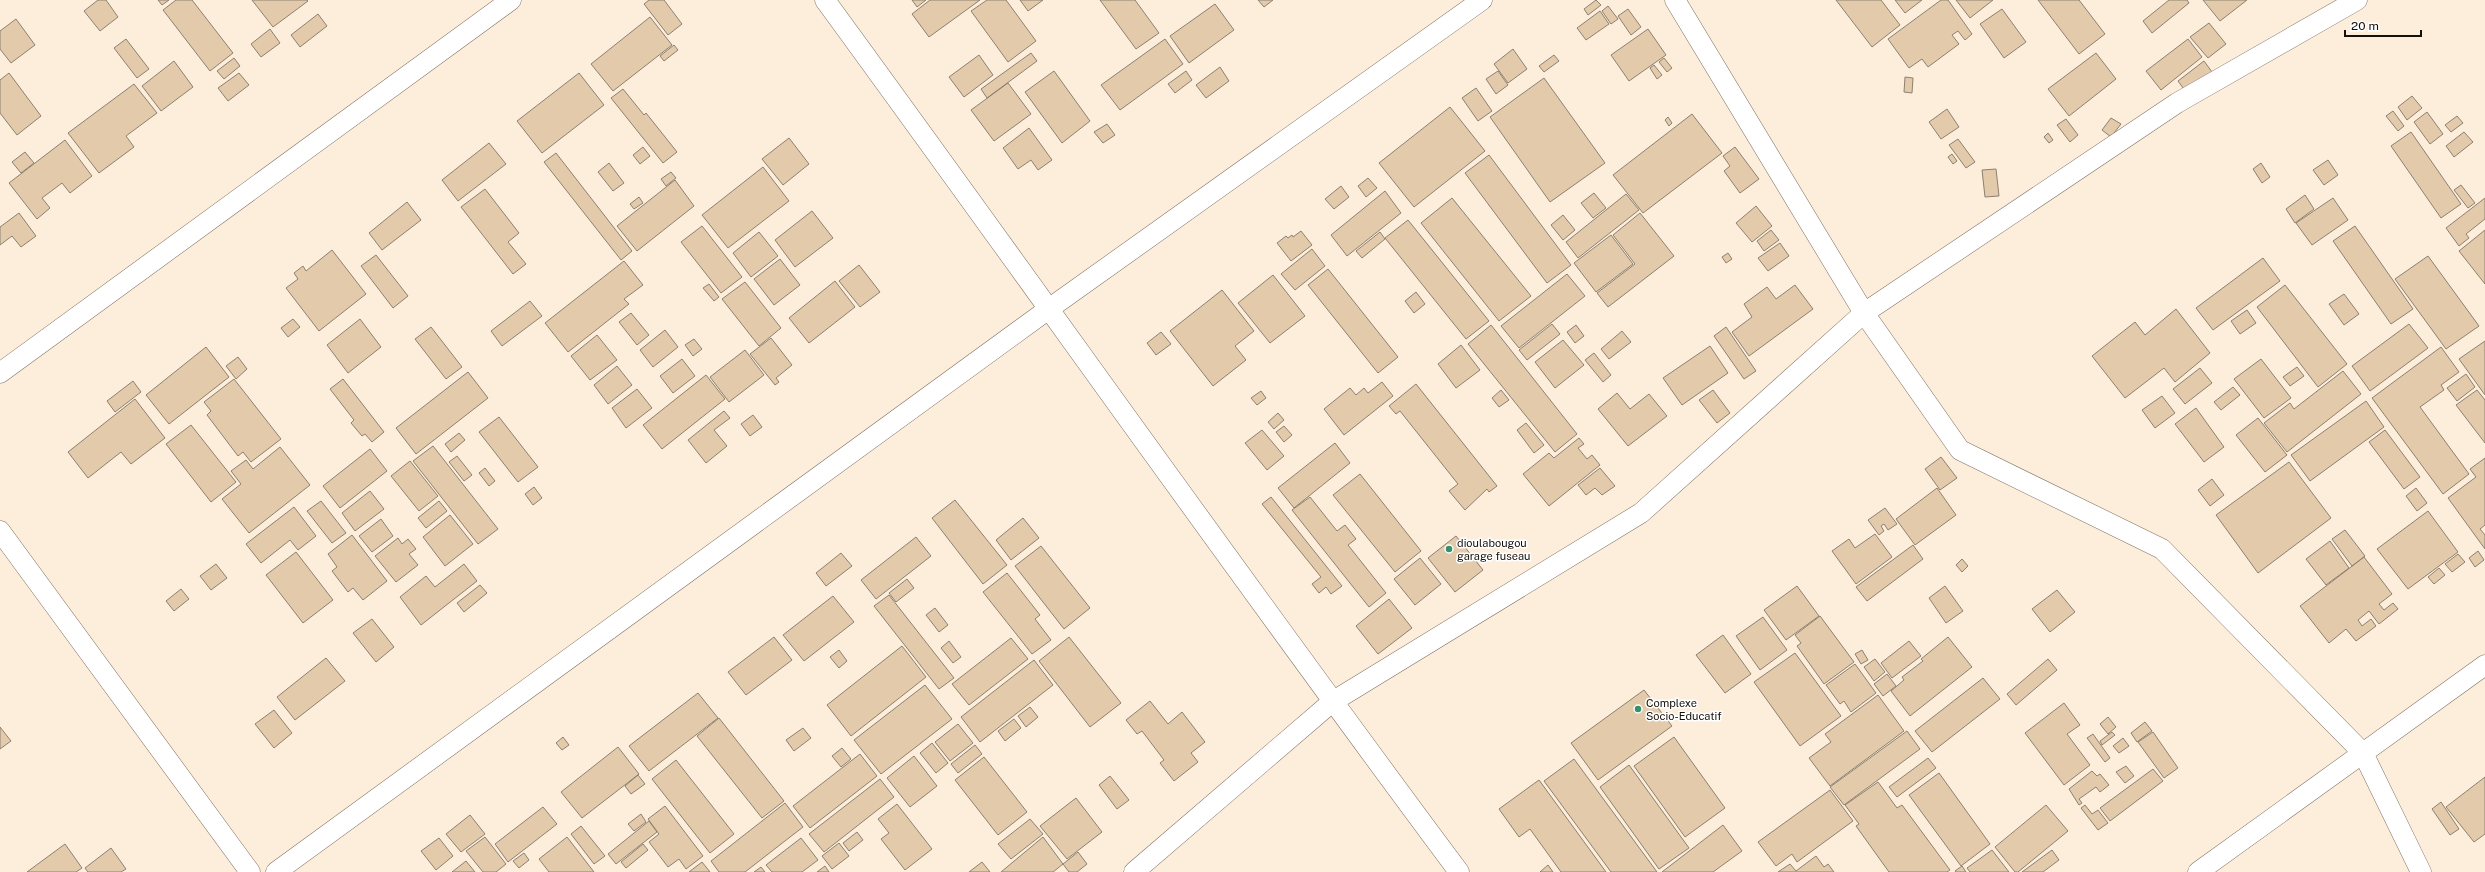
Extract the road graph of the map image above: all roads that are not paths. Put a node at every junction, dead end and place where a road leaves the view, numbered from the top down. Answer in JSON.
{"nodes":[{"id":1,"x":511,"y":0,"type":"edge"},
{"id":2,"x":825,"y":0,"type":"edge"},
{"id":3,"x":1482,"y":0,"type":"edge"},
{"id":4,"x":1675,"y":0,"type":"edge"},
{"id":5,"x":2358,"y":0,"type":"edge"},
{"id":6,"x":1050,"y":308,"type":"junction"},
{"id":7,"x":1864,"y":313,"type":"junction"},
{"id":8,"x":0,"y":373,"type":"edge"},
{"id":9,"x":0,"y":531,"type":"edge"},
{"id":10,"x":2485,"y":665,"type":"edge"},
{"id":11,"x":1332,"y":702,"type":"junction"},
{"id":12,"x":2363,"y":753,"type":"junction"},
{"id":13,"x":250,"y":872,"type":"edge"},
{"id":14,"x":276,"y":872,"type":"edge"},
{"id":15,"x":1134,"y":872,"type":"edge"},
{"id":16,"x":1458,"y":872,"type":"edge"},
{"id":17,"x":2198,"y":872,"type":"edge"},
{"id":18,"x":2421,"y":872,"type":"edge"}],
"edges":[{"from":1,"to":8,"type":"street"},
{"from":2,"to":6,"type":"street"},
{"from":3,"to":6,"type":"street"},
{"from":4,"to":7,"type":"street"},
{"from":5,"to":7,"type":"street"},
{"from":6,"to":11,"type":"street"},
{"from":6,"to":14,"type":"street"},
{"from":7,"to":11,"type":"street"},
{"from":7,"to":12,"type":"street"},
{"from":9,"to":13,"type":"street"},
{"from":10,"to":12,"type":"street"},
{"from":11,"to":15,"type":"street"},
{"from":11,"to":16,"type":"street"},
{"from":12,"to":17,"type":"street"},
{"from":12,"to":18,"type":"street"}]}
